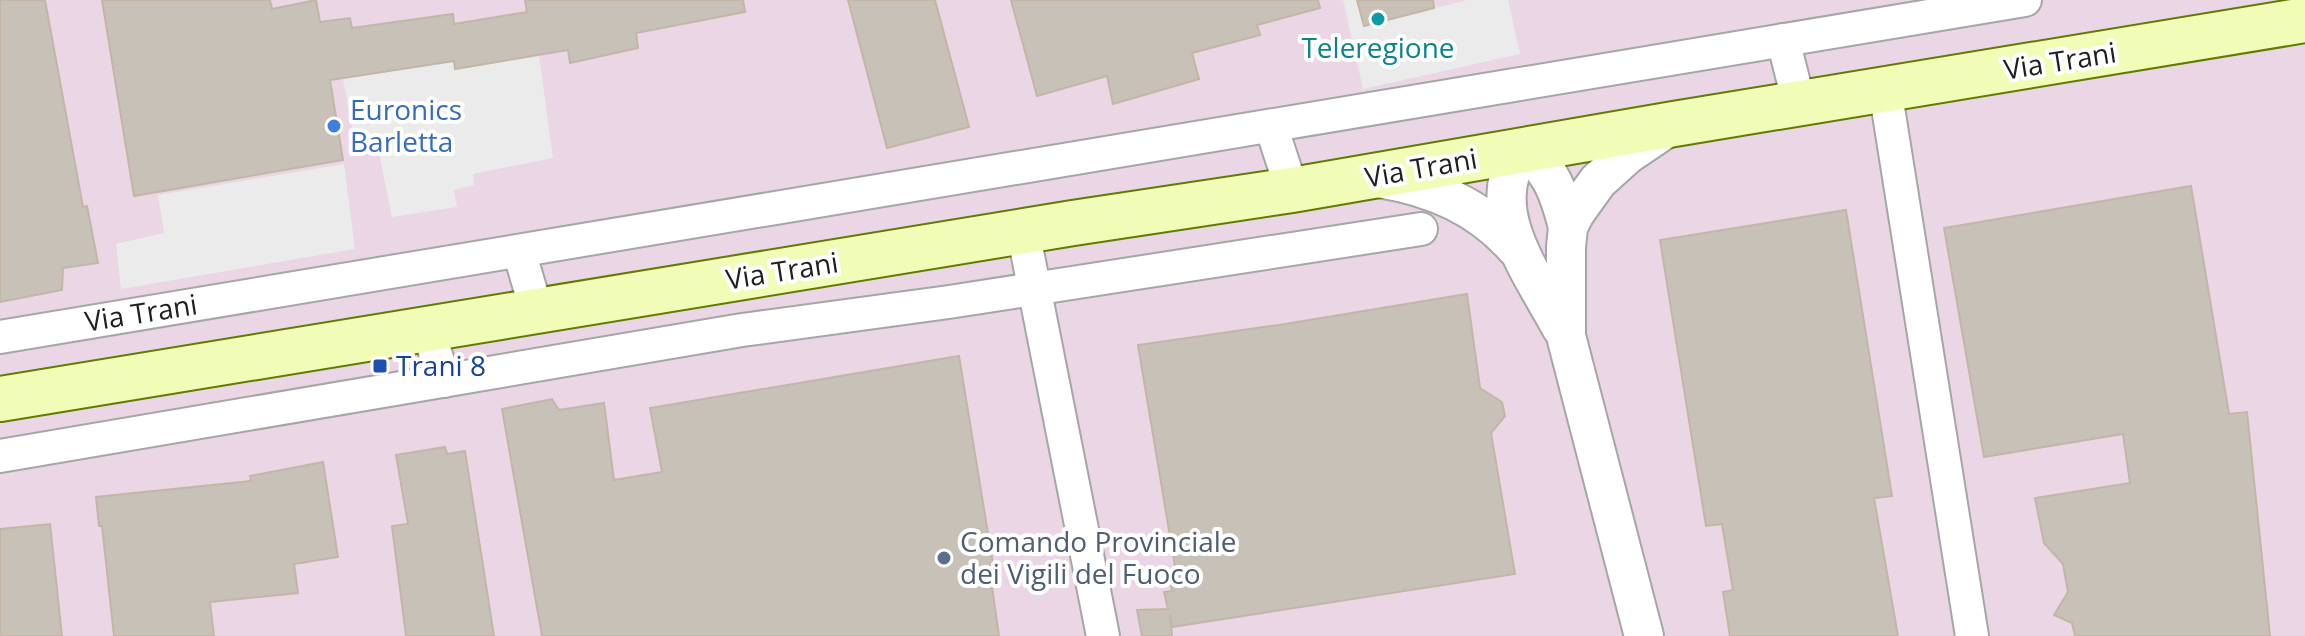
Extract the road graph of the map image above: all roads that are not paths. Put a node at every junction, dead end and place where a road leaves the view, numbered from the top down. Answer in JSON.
{"nodes":[{"id":1,"x":2025,"y":0,"type":"edge"},
{"id":2,"x":2305,"y":20,"type":"edge"},
{"id":3,"x":1783,"y":40,"type":"junction"},
{"id":4,"x":1885,"y":89,"type":"junction"},
{"id":5,"x":1799,"y":103,"type":"junction"},
{"id":6,"x":1674,"y":124,"type":"junction"},
{"id":7,"x":1271,"y":126,"type":"junction"},
{"id":8,"x":1522,"y":150,"type":"junction"},
{"id":9,"x":1372,"y":177,"type":"junction"},
{"id":10,"x":1292,"y":190,"type":"junction"},
{"id":11,"x":1568,"y":227,"type":"junction"},
{"id":12,"x":1421,"y":229,"type":"dead end"},
{"id":13,"x":1023,"y":231,"type":"junction"},
{"id":14,"x":519,"y":251,"type":"junction"},
{"id":15,"x":1526,"y":260,"type":"junction"},
{"id":16,"x":1034,"y":288,"type":"junction"},
{"id":17,"x":537,"y":312,"type":"junction"},
{"id":18,"x":428,"y":329,"type":"junction"},
{"id":19,"x":1566,"y":336,"type":"junction"},
{"id":20,"x":0,"y":337,"type":"edge"},
{"id":21,"x":444,"y":381,"type":"junction"},
{"id":22,"x":0,"y":399,"type":"edge"},
{"id":23,"x":0,"y":456,"type":"edge"},
{"id":24,"x":1103,"y":636,"type":"edge"},
{"id":25,"x":1644,"y":636,"type":"edge"},
{"id":26,"x":1972,"y":636,"type":"edge"}],
"edges":[{"from":1,"to":3,"type":"street","name":"Via Trani"},
{"from":2,"to":4,"type":"main road","name":"Via Trani"},
{"from":3,"to":5,"type":"street"},
{"from":3,"to":7,"type":"street","name":"Via Trani"},
{"from":4,"to":5,"type":"main road","name":"Via Trani"},
{"from":4,"to":26,"type":"street"},
{"from":5,"to":6,"type":"main road","name":"Via Trani"},
{"from":6,"to":8,"type":"main road","name":"Via Trani"},
{"from":6,"to":11,"type":"street"},
{"from":7,"to":10,"type":"street"},
{"from":7,"to":14,"type":"street","name":"Via Trani"},
{"from":8,"to":9,"type":"main road","name":"Via Trani"},
{"from":8,"to":11,"type":"street"},
{"from":8,"to":15,"type":"street"},
{"from":9,"to":10,"type":"main road","name":"Via Trani"},
{"from":9,"to":15,"type":"street"},
{"from":10,"to":13,"type":"main road","name":"Via Trani"},
{"from":11,"to":19,"type":"street"},
{"from":12,"to":16,"type":"street","name":"Via Trani"},
{"from":13,"to":16,"type":"street"},
{"from":13,"to":17,"type":"main road","name":"Via Trani"},
{"from":14,"to":17,"type":"street"},
{"from":14,"to":20,"type":"street","name":"Via Trani"},
{"from":15,"to":19,"type":"street"},
{"from":16,"to":21,"type":"street","name":"Via Trani"},
{"from":16,"to":24,"type":"street"},
{"from":17,"to":18,"type":"main road","name":"Via Trani"},
{"from":18,"to":21,"type":"street"},
{"from":18,"to":22,"type":"main road","name":"Via Trani"},
{"from":19,"to":25,"type":"street"},
{"from":21,"to":23,"type":"street","name":"Via Trani"}]}
